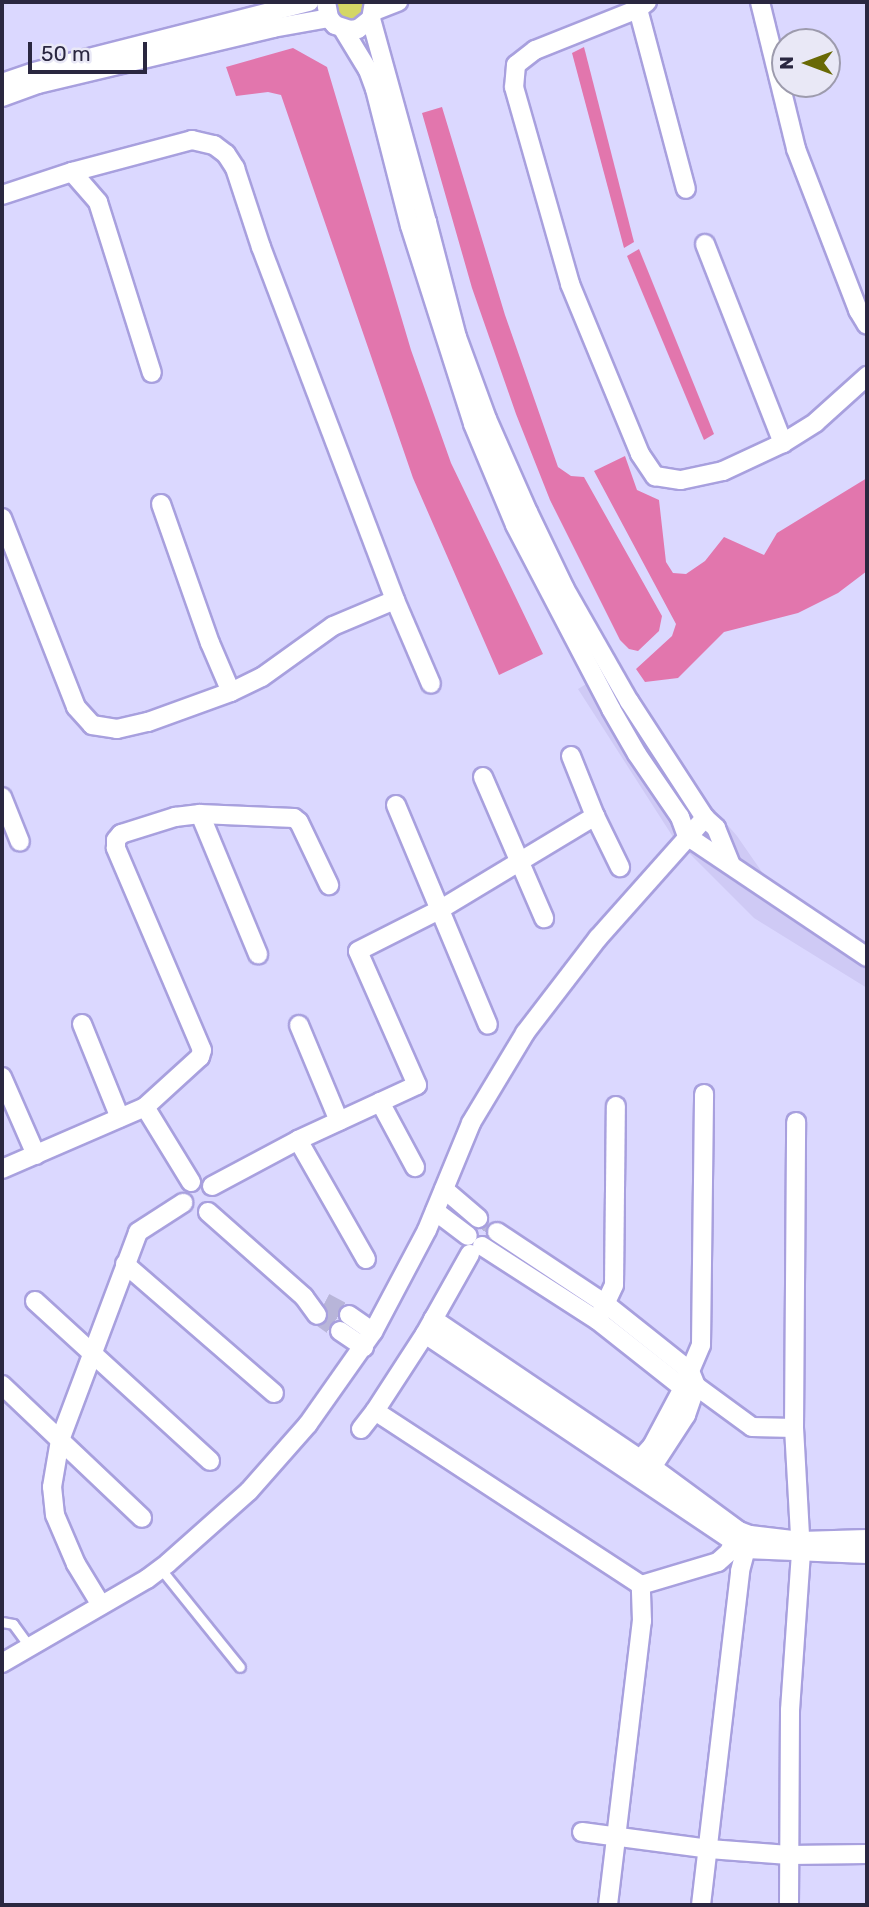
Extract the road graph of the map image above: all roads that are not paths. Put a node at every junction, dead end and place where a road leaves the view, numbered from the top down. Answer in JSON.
{"nodes":[{"id":1,"x":309,"y":2,"type":"edge"},
{"id":2,"x":398,"y":2,"type":"edge"},
{"id":3,"x":760,"y":2,"type":"edge"},
{"id":4,"x":642,"y":5,"type":"edge"},
{"id":5,"x":373,"y":11,"type":"edge"},
{"id":6,"x":332,"y":16,"type":"edge"},
{"id":7,"x":2,"y":83,"type":"edge"},
{"id":8,"x":2,"y":97,"type":"edge"},
{"id":9,"x":72,"y":172,"type":"junction"},
{"id":10,"x":686,"y":189,"type":"dead end"},
{"id":11,"x":2,"y":195,"type":"edge"},
{"id":12,"x":418,"y":224,"type":"junction"},
{"id":13,"x":705,"y":244,"type":"dead end"},
{"id":14,"x":867,"y":325,"type":"edge"},
{"id":15,"x":152,"y":373,"type":"dead end"},
{"id":16,"x":867,"y":376,"type":"edge"},
{"id":17,"x":783,"y":443,"type":"junction"},
{"id":18,"x":162,"y":504,"type":"dead end"},
{"id":19,"x":3,"y":525,"type":"edge"},
{"id":20,"x":395,"y":600,"type":"junction"},
{"id":21,"x":431,"y":684,"type":"dead end"},
{"id":22,"x":231,"y":692,"type":"junction"},
{"id":23,"x":629,"y":701,"type":"junction"},
{"id":24,"x":611,"y":709,"type":"junction"},
{"id":25,"x":571,"y":756,"type":"dead end"},
{"id":26,"x":483,"y":777,"type":"dead end"},
{"id":27,"x":2,"y":797,"type":"edge"},
{"id":28,"x":396,"y":805,"type":"dead end"},
{"id":29,"x":200,"y":814,"type":"junction"},
{"id":30,"x":595,"y":816,"type":"junction"},
{"id":31,"x":705,"y":818,"type":"junction"},
{"id":32,"x":687,"y":836,"type":"junction"},
{"id":33,"x":20,"y":842,"type":"dead end"},
{"id":34,"x":519,"y":860,"type":"junction"},
{"id":35,"x":730,"y":863,"type":"junction"},
{"id":36,"x":620,"y":867,"type":"dead end"},
{"id":37,"x":329,"y":886,"type":"dead end"},
{"id":38,"x":440,"y":909,"type":"junction"},
{"id":39,"x":544,"y":918,"type":"dead end"},
{"id":40,"x":258,"y":954,"type":"dead end"},
{"id":41,"x":867,"y":957,"type":"edge"},
{"id":42,"x":82,"y":1024,"type":"dead end"},
{"id":43,"x":299,"y":1025,"type":"dead end"},
{"id":44,"x":488,"y":1025,"type":"dead end"},
{"id":45,"x":2,"y":1077,"type":"edge"},
{"id":46,"x":704,"y":1094,"type":"dead end"},
{"id":47,"x":380,"y":1102,"type":"junction"},
{"id":48,"x":616,"y":1106,"type":"dead end"},
{"id":49,"x":145,"y":1107,"type":"junction"},
{"id":50,"x":121,"y":1118,"type":"junction"},
{"id":51,"x":339,"y":1121,"type":"junction"},
{"id":52,"x":796,"y":1122,"type":"dead end"},
{"id":53,"x":298,"y":1140,"type":"junction"},
{"id":54,"x":36,"y":1155,"type":"junction"},
{"id":55,"x":415,"y":1167,"type":"dead end"},
{"id":56,"x":2,"y":1169,"type":"edge"},
{"id":57,"x":187,"y":1177,"type":"junction"},
{"id":58,"x":212,"y":1186,"type":"junction"},
{"id":59,"x":444,"y":1189,"type":"junction"},
{"id":60,"x":183,"y":1203,"type":"junction"},
{"id":61,"x":435,"y":1211,"type":"junction"},
{"id":62,"x":208,"y":1212,"type":"junction"},
{"id":63,"x":478,"y":1218,"type":"dead end"},
{"id":64,"x":497,"y":1231,"type":"dead end"},
{"id":65,"x":473,"y":1245,"type":"junction"},
{"id":66,"x":366,"y":1259,"type":"dead end"},
{"id":67,"x":125,"y":1264,"type":"junction"},
{"id":68,"x":35,"y":1301,"type":"dead end"},
{"id":69,"x":607,"y":1305,"type":"junction"},
{"id":70,"x":321,"y":1308,"type":"tunnel mouth"},
{"id":71,"x":597,"y":1321,"type":"junction"},
{"id":72,"x":345,"y":1323,"type":"tunnel mouth"},
{"id":73,"x":429,"y":1326,"type":"junction"},
{"id":74,"x":368,"y":1340,"type":"junction"},
{"id":75,"x":91,"y":1355,"type":"junction"},
{"id":76,"x":690,"y":1381,"type":"junction"},
{"id":77,"x":2,"y":1385,"type":"edge"},
{"id":78,"x":274,"y":1393,"type":"dead end"},
{"id":79,"x":375,"y":1411,"type":"junction"},
{"id":80,"x":794,"y":1428,"type":"junction"},
{"id":81,"x":361,"y":1429,"type":"dead end"},
{"id":82,"x":60,"y":1440,"type":"junction"},
{"id":83,"x":210,"y":1461,"type":"dead end"},
{"id":84,"x":641,"y":1469,"type":"junction"},
{"id":85,"x":142,"y":1518,"type":"dead end"},
{"id":86,"x":742,"y":1539,"type":"junction"},
{"id":87,"x":867,"y":1539,"type":"edge"},
{"id":88,"x":801,"y":1547,"type":"junction"},
{"id":89,"x":867,"y":1554,"type":"edge"},
{"id":90,"x":160,"y":1568,"type":"junction"},
{"id":91,"x":641,"y":1585,"type":"junction"},
{"id":92,"x":101,"y":1605,"type":"junction"},
{"id":93,"x":2,"y":1622,"type":"edge"},
{"id":94,"x":30,"y":1647,"type":"junction"},
{"id":95,"x":2,"y":1663,"type":"edge"},
{"id":96,"x":240,"y":1667,"type":"dead end"},
{"id":97,"x":582,"y":1832,"type":"dead end"},
{"id":98,"x":618,"y":1837,"type":"junction"},
{"id":99,"x":709,"y":1849,"type":"junction"},
{"id":100,"x":867,"y":1854,"type":"edge"},
{"id":101,"x":789,"y":1856,"type":"junction"},
{"id":102,"x":608,"y":1905,"type":"edge"},
{"id":103,"x":701,"y":1905,"type":"edge"},
{"id":104,"x":789,"y":1905,"type":"edge"}],
"edges":[{"from":1,"to":7,"type":"street"},
{"from":2,"to":5,"type":"street"},
{"from":3,"to":14,"type":"street"},
{"from":4,"to":10,"type":"street"},
{"from":4,"to":17,"type":"street"},
{"from":5,"to":6,"type":"street"},
{"from":5,"to":12,"type":"street"},
{"from":6,"to":8,"type":"street"},
{"from":6,"to":12,"type":"street"},
{"from":9,"to":11,"type":"street"},
{"from":9,"to":15,"type":"street"},
{"from":9,"to":20,"type":"street"},
{"from":12,"to":23,"type":"street"},
{"from":12,"to":24,"type":"street"},
{"from":13,"to":17,"type":"street"},
{"from":16,"to":17,"type":"street"},
{"from":18,"to":22,"type":"street"},
{"from":19,"to":22,"type":"street"},
{"from":20,"to":21,"type":"street"},
{"from":20,"to":22,"type":"street"},
{"from":23,"to":24,"type":"street"},
{"from":23,"to":31,"type":"street"},
{"from":24,"to":32,"type":"street"},
{"from":25,"to":30,"type":"street"},
{"from":26,"to":34,"type":"street"},
{"from":27,"to":33,"type":"street"},
{"from":28,"to":38,"type":"street"},
{"from":29,"to":37,"type":"street"},
{"from":29,"to":40,"type":"street"},
{"from":29,"to":49,"type":"street"},
{"from":30,"to":34,"type":"street"},
{"from":30,"to":36,"type":"street"},
{"from":31,"to":32,"type":"street"},
{"from":31,"to":35,"type":"street"},
{"from":32,"to":35,"type":"street"},
{"from":32,"to":59,"type":"street"},
{"from":34,"to":38,"type":"street"},
{"from":34,"to":39,"type":"street"},
{"from":35,"to":41,"type":"street"},
{"from":38,"to":44,"type":"street"},
{"from":38,"to":47,"type":"street"},
{"from":42,"to":50,"type":"street"},
{"from":43,"to":51,"type":"street"},
{"from":45,"to":54,"type":"street"},
{"from":46,"to":76,"type":"street"},
{"from":47,"to":51,"type":"street"},
{"from":47,"to":55,"type":"street"},
{"from":48,"to":69,"type":"street"},
{"from":49,"to":50,"type":"street"},
{"from":49,"to":57,"type":"street"},
{"from":50,"to":54,"type":"street"},
{"from":51,"to":53,"type":"street"},
{"from":52,"to":80,"type":"street"},
{"from":53,"to":58,"type":"street"},
{"from":53,"to":66,"type":"street"},
{"from":54,"to":56,"type":"street"},
{"from":57,"to":58,"type":"street"},
{"from":57,"to":60,"type":"street"},
{"from":58,"to":62,"type":"street"},
{"from":59,"to":61,"type":"street"},
{"from":59,"to":63,"type":"street"},
{"from":60,"to":62,"type":"street"},
{"from":60,"to":67,"type":"street"},
{"from":61,"to":65,"type":"street"},
{"from":61,"to":74,"type":"street"},
{"from":62,"to":70,"type":"street"},
{"from":64,"to":69,"type":"street"},
{"from":65,"to":71,"type":"street"},
{"from":65,"to":73,"type":"street"},
{"from":67,"to":75,"type":"street"},
{"from":67,"to":78,"type":"street"},
{"from":68,"to":75,"type":"street"},
{"from":69,"to":71,"type":"street"},
{"from":69,"to":76,"type":"street"},
{"from":71,"to":76,"type":"street"},
{"from":72,"to":74,"type":"street"},
{"from":73,"to":79,"type":"street"},
{"from":73,"to":84,"type":"street"},
{"from":74,"to":90,"type":"street"},
{"from":75,"to":82,"type":"street"},
{"from":75,"to":83,"type":"street"},
{"from":76,"to":80,"type":"street"},
{"from":76,"to":84,"type":"street"},
{"from":77,"to":82,"type":"street"},
{"from":79,"to":81,"type":"street"},
{"from":79,"to":91,"type":"street"},
{"from":80,"to":88,"type":"street"},
{"from":82,"to":85,"type":"street"},
{"from":82,"to":92,"type":"street"},
{"from":84,"to":86,"type":"street"},
{"from":86,"to":88,"type":"street"},
{"from":86,"to":91,"type":"street"},
{"from":86,"to":99,"type":"street"},
{"from":87,"to":88,"type":"street"},
{"from":88,"to":89,"type":"street"},
{"from":88,"to":101,"type":"street"},
{"from":90,"to":92,"type":"street"},
{"from":90,"to":96,"type":"lane"},
{"from":91,"to":98,"type":"street"},
{"from":92,"to":94,"type":"street"},
{"from":93,"to":94,"type":"lane"},
{"from":94,"to":95,"type":"street"},
{"from":97,"to":98,"type":"street"},
{"from":98,"to":99,"type":"street"},
{"from":98,"to":102,"type":"street"},
{"from":99,"to":101,"type":"street"},
{"from":99,"to":103,"type":"street"},
{"from":100,"to":101,"type":"street"},
{"from":101,"to":104,"type":"street"}]}
